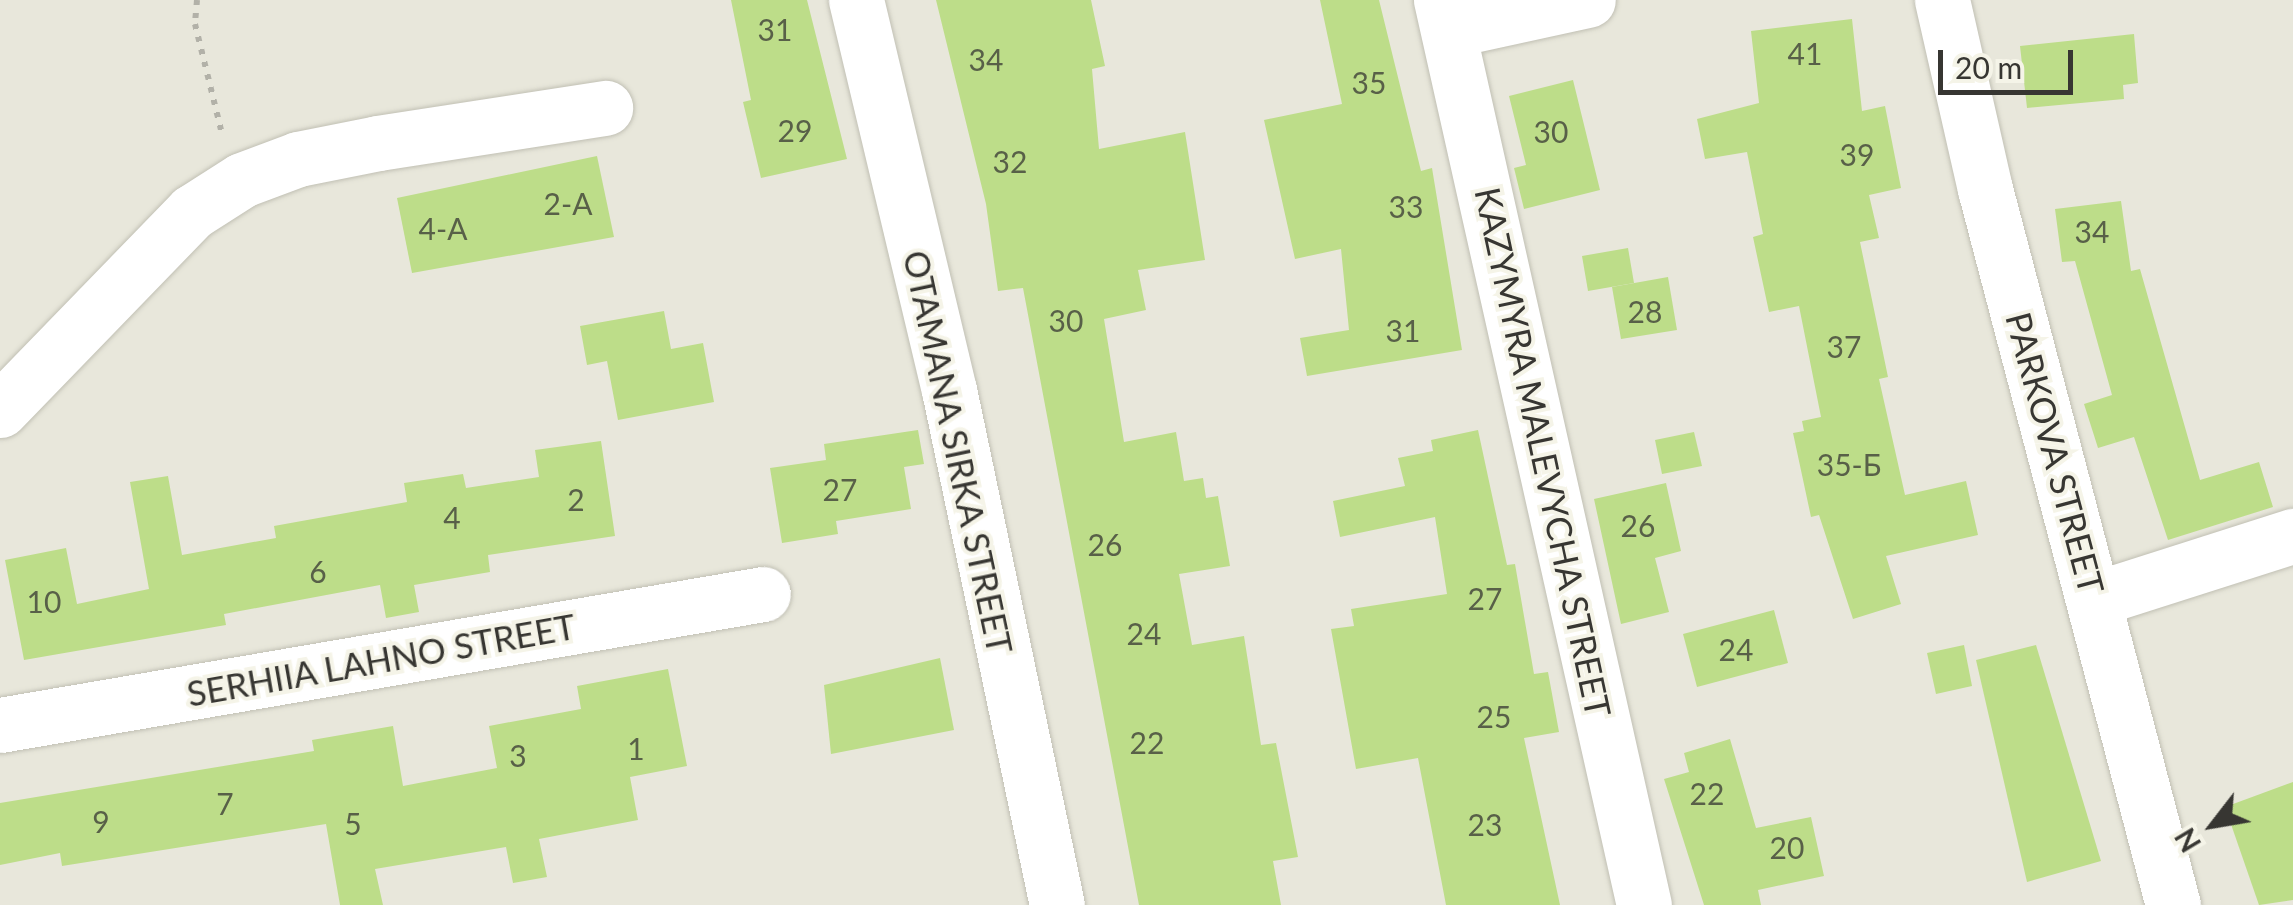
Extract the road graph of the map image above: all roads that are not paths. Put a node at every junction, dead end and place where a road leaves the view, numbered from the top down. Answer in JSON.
{"nodes":[{"id":1,"x":856,"y":0,"type":"edge"},
{"id":2,"x":1588,"y":0,"type":"edge"},
{"id":3,"x":1942,"y":0,"type":"edge"},
{"id":4,"x":1445,"y":15,"type":"edge"},
{"id":5,"x":605,"y":108,"type":"dead end"},
{"id":6,"x":0,"y":410,"type":"edge"},
{"id":7,"x":2293,"y":536,"type":"edge"},
{"id":8,"x":763,"y":594,"type":"dead end"},
{"id":9,"x":2095,"y":600,"type":"junction"},
{"id":10,"x":0,"y":725,"type":"edge"},
{"id":11,"x":1057,"y":905,"type":"edge"},
{"id":12,"x":1644,"y":905,"type":"edge"},
{"id":13,"x":2173,"y":905,"type":"edge"}],
"edges":[{"from":1,"to":11,"type":"street","name":"OTAMANA SIRKA STREET"},
{"from":2,"to":4,"type":"street"},
{"from":3,"to":9,"type":"street","name":"PARKOVA STREET"},
{"from":4,"to":12,"type":"street","name":"KAZYMYRA MALEVYCHA STREET"},
{"from":5,"to":6,"type":"street"},
{"from":7,"to":9,"type":"street"},
{"from":8,"to":10,"type":"street","name":"SERHIIA LAHNO STREET"},
{"from":9,"to":13,"type":"street","name":"PARKOVA STREET"}]}
